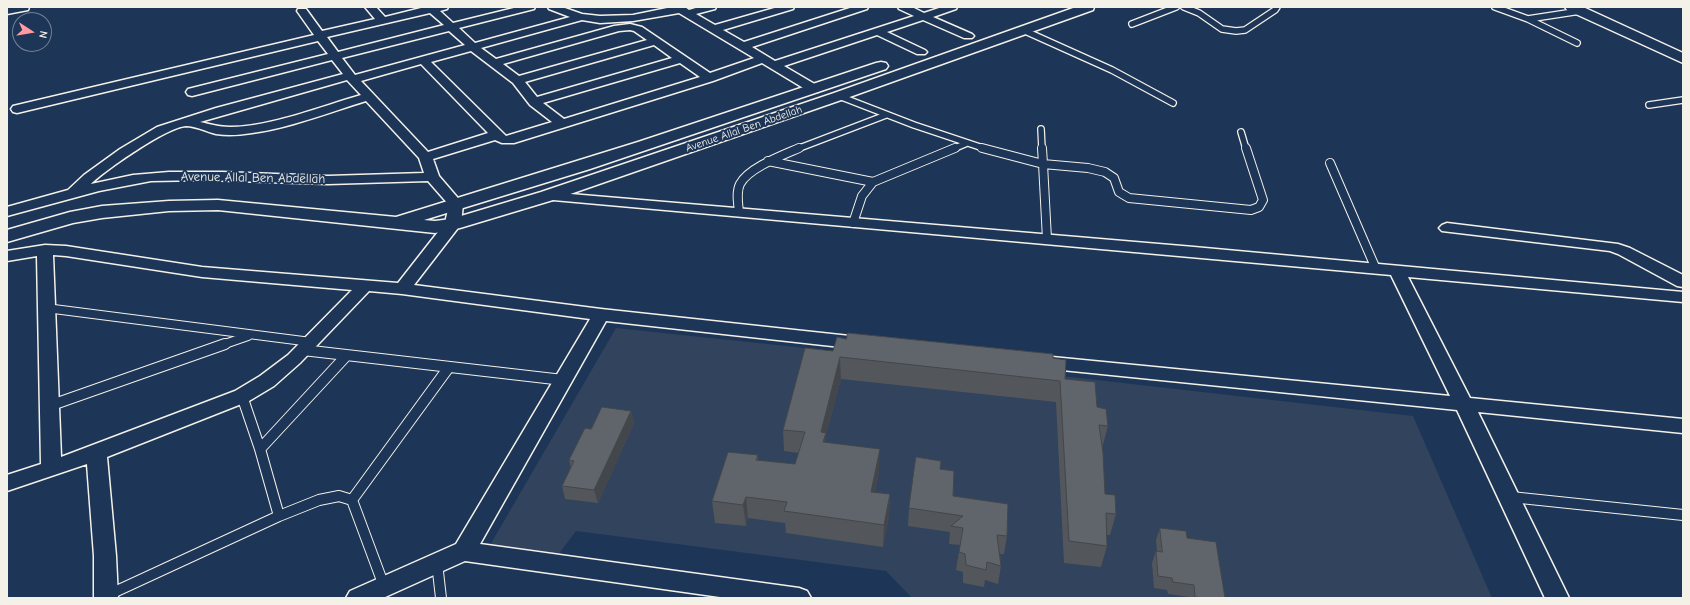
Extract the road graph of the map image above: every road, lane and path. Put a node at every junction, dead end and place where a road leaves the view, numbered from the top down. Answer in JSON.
{"nodes":[{"id":1,"x":23,"y":7,"type":"edge"},
{"id":2,"x":370,"y":7,"type":"edge"},
{"id":3,"x":530,"y":7,"type":"edge"},
{"id":4,"x":553,"y":7,"type":"edge"},
{"id":5,"x":711,"y":7,"type":"edge"},
{"id":6,"x":788,"y":7,"type":"edge"},
{"id":7,"x":826,"y":7,"type":"edge"},
{"id":8,"x":863,"y":7,"type":"edge"},
{"id":9,"x":903,"y":7,"type":"edge"},
{"id":10,"x":952,"y":7,"type":"edge"},
{"id":11,"x":1053,"y":7,"type":"edge"},
{"id":12,"x":1088,"y":7,"type":"edge"},
{"id":13,"x":1176,"y":7,"type":"edge"},
{"id":14,"x":1184,"y":7,"type":"edge"},
{"id":15,"x":1276,"y":7,"type":"edge"},
{"id":16,"x":1495,"y":7,"type":"edge"},
{"id":17,"x":435,"y":8,"type":"edge"},
{"id":18,"x":1580,"y":8,"type":"edge"},
{"id":19,"x":7,"y":10,"type":"edge"},
{"id":20,"x":682,"y":10,"type":"edge"},
{"id":21,"x":302,"y":11,"type":"dead end"},
{"id":22,"x":842,"y":14,"type":"junction"},
{"id":23,"x":924,"y":16,"type":"junction"},
{"id":24,"x":583,"y":17,"type":"junction"},
{"id":25,"x":1528,"y":19,"type":"junction"},
{"id":26,"x":383,"y":21,"type":"junction"},
{"id":27,"x":1132,"y":24,"type":"dead end"},
{"id":28,"x":450,"y":27,"type":"junction"},
{"id":29,"x":715,"y":29,"type":"junction"},
{"id":30,"x":1023,"y":30,"type":"junction"},
{"id":31,"x":877,"y":31,"type":"junction"},
{"id":32,"x":320,"y":36,"type":"junction"},
{"id":33,"x":968,"y":36,"type":"junction"},
{"id":34,"x":655,"y":41,"type":"junction"},
{"id":35,"x":1577,"y":43,"type":"dead end"},
{"id":36,"x":743,"y":46,"type":"junction"},
{"id":37,"x":473,"y":47,"type":"junction"},
{"id":38,"x":1683,"y":51,"type":"edge"},
{"id":39,"x":921,"y":52,"type":"junction"},
{"id":40,"x":334,"y":56,"type":"junction"},
{"id":41,"x":764,"y":58,"type":"junction"},
{"id":42,"x":681,"y":59,"type":"junction"},
{"id":43,"x":1683,"y":59,"type":"edge"},
{"id":44,"x":423,"y":60,"type":"junction"},
{"id":45,"x":495,"y":63,"type":"junction"},
{"id":46,"x":775,"y":65,"type":"junction"},
{"id":47,"x":351,"y":78,"type":"junction"},
{"id":48,"x":709,"y":78,"type":"junction"},
{"id":49,"x":517,"y":80,"type":"junction"},
{"id":50,"x":814,"y":89,"type":"junction"},
{"id":51,"x":192,"y":92,"type":"dead end"},
{"id":52,"x":369,"y":96,"type":"junction"},
{"id":53,"x":839,"y":96,"type":"junction"},
{"id":54,"x":1683,"y":100,"type":"edge"},
{"id":55,"x":534,"y":102,"type":"junction"},
{"id":56,"x":1173,"y":103,"type":"dead end"},
{"id":57,"x":1649,"y":105,"type":"dead end"},
{"id":58,"x":17,"y":109,"type":"dead end"},
{"id":59,"x":886,"y":115,"type":"junction"},
{"id":60,"x":185,"y":122,"type":"junction"},
{"id":61,"x":562,"y":124,"type":"junction"},
{"id":62,"x":1041,"y":130,"type":"dead end"},
{"id":63,"x":1241,"y":132,"type":"dead end"},
{"id":64,"x":497,"y":135,"type":"junction"},
{"id":65,"x":967,"y":143,"type":"junction"},
{"id":66,"x":425,"y":158,"type":"junction"},
{"id":67,"x":768,"y":161,"type":"junction"},
{"id":68,"x":1330,"y":163,"type":"dead end"},
{"id":69,"x":1043,"y":164,"type":"junction"},
{"id":70,"x":432,"y":177,"type":"junction"},
{"id":71,"x":873,"y":182,"type":"junction"},
{"id":72,"x":71,"y":195,"type":"junction"},
{"id":73,"x":547,"y":196,"type":"junction"},
{"id":74,"x":456,"y":204,"type":"junction"},
{"id":75,"x":7,"y":212,"type":"edge"},
{"id":76,"x":739,"y":212,"type":"junction"},
{"id":77,"x":394,"y":223,"type":"junction"},
{"id":78,"x":853,"y":223,"type":"junction"},
{"id":79,"x":453,"y":224,"type":"junction"},
{"id":80,"x":1447,"y":228,"type":"dead end"},
{"id":81,"x":7,"y":236,"type":"edge"},
{"id":82,"x":1047,"y":239,"type":"junction"},
{"id":83,"x":45,"y":250,"type":"junction"},
{"id":84,"x":7,"y":256,"type":"edge"},
{"id":85,"x":1376,"y":269,"type":"junction"},
{"id":86,"x":1397,"y":271,"type":"junction"},
{"id":87,"x":1683,"y":282,"type":"edge"},
{"id":88,"x":366,"y":285,"type":"junction"},
{"id":89,"x":402,"y":289,"type":"junction"},
{"id":90,"x":1683,"y":297,"type":"edge"},
{"id":91,"x":46,"y":308,"type":"junction"},
{"id":92,"x":601,"y":315,"type":"junction"},
{"id":93,"x":250,"y":335,"type":"junction"},
{"id":94,"x":878,"y":345,"type":"edge"},
{"id":95,"x":307,"y":346,"type":"junction"},
{"id":96,"x":347,"y":355,"type":"junction"},
{"id":97,"x":1027,"y":361,"type":"edge"},
{"id":98,"x":449,"y":367,"type":"junction"},
{"id":99,"x":563,"y":380,"type":"junction"},
{"id":100,"x":242,"y":396,"type":"junction"},
{"id":101,"x":49,"y":406,"type":"junction"},
{"id":102,"x":1465,"y":406,"type":"junction"},
{"id":103,"x":1683,"y":426,"type":"edge"},
{"id":104,"x":260,"y":449,"type":"junction"},
{"id":105,"x":96,"y":452,"type":"junction"},
{"id":106,"x":51,"y":468,"type":"junction"},
{"id":107,"x":7,"y":483,"type":"edge"},
{"id":108,"x":1508,"y":497,"type":"junction"},
{"id":109,"x":352,"y":500,"type":"junction"},
{"id":110,"x":1683,"y":515,"type":"edge"},
{"id":111,"x":279,"y":516,"type":"junction"},
{"id":112,"x":464,"y":551,"type":"junction"},
{"id":113,"x":437,"y":563,"type":"junction"},
{"id":114,"x":384,"y":586,"type":"junction"},
{"id":115,"x":106,"y":597,"type":"edge"},
{"id":116,"x":358,"y":598,"type":"edge"},
{"id":117,"x":441,"y":598,"type":"edge"},
{"id":118,"x":799,"y":598,"type":"edge"},
{"id":119,"x":1557,"y":598,"type":"edge"}],
"edges":[{"from":1,"to":19,"type":"street"},
{"from":2,"to":26,"type":"street"},
{"from":3,"to":28,"type":"street"},
{"from":4,"to":24,"type":"street"},
{"from":5,"to":20,"type":"street"},
{"from":6,"to":29,"type":"street"},
{"from":7,"to":22,"type":"street"},
{"from":8,"to":22,"type":"street"},
{"from":9,"to":23,"type":"street"},
{"from":10,"to":23,"type":"street"},
{"from":11,"to":33,"type":"street","name":"Avenue Allal Ben Abdellah"},
{"from":12,"to":30,"type":"street","name":"Avenue Allal Ben Abdellah"},
{"from":13,"to":27,"type":"lane"},
{"from":14,"to":15,"type":"lane"},
{"from":16,"to":25,"type":"lane"},
{"from":17,"to":26,"type":"street"},
{"from":17,"to":28,"type":"street"},
{"from":18,"to":25,"type":"lane"},
{"from":18,"to":38,"type":"main road"},
{"from":18,"to":43,"type":"main road"},
{"from":20,"to":24,"type":"street"},
{"from":20,"to":29,"type":"street"},
{"from":21,"to":32,"type":"street"},
{"from":22,"to":36,"type":"street"},
{"from":23,"to":31,"type":"street"},
{"from":23,"to":33,"type":"street"},
{"from":24,"to":37,"type":"street"},
{"from":25,"to":35,"type":"lane"},
{"from":26,"to":32,"type":"street"},
{"from":28,"to":37,"type":"street"},
{"from":28,"to":40,"type":"street"},
{"from":29,"to":36,"type":"street"},
{"from":30,"to":53,"type":"street","name":"Avenue Allal Ben Abdellah"},
{"from":30,"to":56,"type":"lane"},
{"from":31,"to":39,"type":"street"},
{"from":31,"to":46,"type":"street"},
{"from":32,"to":40,"type":"street"},
{"from":32,"to":58,"type":"street"},
{"from":33,"to":39,"type":"street","name":"Avenue Allal Ben Abdellah"},
{"from":34,"to":42,"type":"street"},
{"from":34,"to":45,"type":"street"},
{"from":34,"to":49,"type":"street"},
{"from":36,"to":41,"type":"street"},
{"from":37,"to":44,"type":"street"},
{"from":37,"to":45,"type":"street"},
{"from":39,"to":50,"type":"street","name":"Avenue Allal Ben Abdellah"},
{"from":40,"to":47,"type":"street"},
{"from":40,"to":51,"type":"street"},
{"from":41,"to":46,"type":"street"},
{"from":41,"to":48,"type":"street"},
{"from":42,"to":48,"type":"street"},
{"from":42,"to":55,"type":"street"},
{"from":44,"to":47,"type":"street"},
{"from":44,"to":64,"type":"street"},
{"from":45,"to":49,"type":"street"},
{"from":46,"to":50,"type":"street"},
{"from":47,"to":52,"type":"street"},
{"from":47,"to":60,"type":"street"},
{"from":48,"to":61,"type":"street"},
{"from":49,"to":55,"type":"street"},
{"from":50,"to":74,"type":"street","name":"Avenue Allal Ben Abdellah"},
{"from":52,"to":60,"type":"street"},
{"from":52,"to":66,"type":"street"},
{"from":53,"to":59,"type":"lane"},
{"from":53,"to":73,"type":"street","name":"Avenue Allal Ben Abdellah"},
{"from":54,"to":57,"type":"lane"},
{"from":55,"to":61,"type":"street"},
{"from":59,"to":65,"type":"lane"},
{"from":59,"to":67,"type":"lane"},
{"from":60,"to":72,"type":"street"},
{"from":61,"to":64,"type":"street"},
{"from":62,"to":69,"type":"lane"},
{"from":63,"to":69,"type":"lane"},
{"from":64,"to":66,"type":"street"},
{"from":65,"to":69,"type":"lane"},
{"from":65,"to":71,"type":"lane"},
{"from":66,"to":70,"type":"street"},
{"from":67,"to":71,"type":"lane"},
{"from":67,"to":76,"type":"lane"},
{"from":68,"to":85,"type":"lane"},
{"from":69,"to":82,"type":"lane"},
{"from":70,"to":72,"type":"street","name":"Avenue Allal Ben Abdellah"},
{"from":70,"to":74,"type":"street"},
{"from":71,"to":78,"type":"lane"},
{"from":72,"to":75,"type":"street","name":"Avenue Allal Ben Abdellah"},
{"from":73,"to":76,"type":"street"},
{"from":73,"to":79,"type":"street","name":"Avenue Allal Ben Abdellah"},
{"from":74,"to":77,"type":"street","name":"Avenue Allal Ben Abdellah"},
{"from":74,"to":79,"type":"street"},
{"from":76,"to":78,"type":"street"},
{"from":77,"to":79,"type":"street","name":"Avenue Allal Ben Abdellah"},
{"from":77,"to":81,"type":"street","name":"Avenue Allal Ben Abdellah"},
{"from":78,"to":82,"type":"street"},
{"from":79,"to":89,"type":"street"},
{"from":80,"to":87,"type":"street"},
{"from":82,"to":85,"type":"street"},
{"from":83,"to":84,"type":"street"},
{"from":83,"to":88,"type":"street"},
{"from":83,"to":91,"type":"street"},
{"from":85,"to":86,"type":"street"},
{"from":86,"to":90,"type":"street"},
{"from":86,"to":102,"type":"street"},
{"from":88,"to":89,"type":"street"},
{"from":88,"to":95,"type":"street"},
{"from":89,"to":92,"type":"street"},
{"from":91,"to":93,"type":"lane"},
{"from":91,"to":101,"type":"street"},
{"from":92,"to":94,"type":"street"},
{"from":92,"to":99,"type":"street"},
{"from":93,"to":95,"type":"lane"},
{"from":93,"to":101,"type":"lane"},
{"from":95,"to":96,"type":"lane"},
{"from":95,"to":100,"type":"street"},
{"from":96,"to":98,"type":"lane"},
{"from":96,"to":104,"type":"lane"},
{"from":97,"to":102,"type":"street"},
{"from":98,"to":99,"type":"lane"},
{"from":98,"to":109,"type":"lane"},
{"from":99,"to":112,"type":"street"},
{"from":100,"to":104,"type":"lane"},
{"from":100,"to":105,"type":"street"},
{"from":101,"to":106,"type":"street"},
{"from":102,"to":103,"type":"street"},
{"from":102,"to":108,"type":"street"},
{"from":104,"to":111,"type":"lane"},
{"from":105,"to":106,"type":"street"},
{"from":105,"to":115,"type":"street"},
{"from":106,"to":107,"type":"street"},
{"from":108,"to":110,"type":"lane"},
{"from":108,"to":119,"type":"street"},
{"from":109,"to":111,"type":"lane"},
{"from":109,"to":114,"type":"lane"},
{"from":111,"to":115,"type":"lane"},
{"from":112,"to":113,"type":"street"},
{"from":112,"to":118,"type":"street"},
{"from":113,"to":114,"type":"street"},
{"from":113,"to":117,"type":"lane"},
{"from":114,"to":116,"type":"street"}]}
